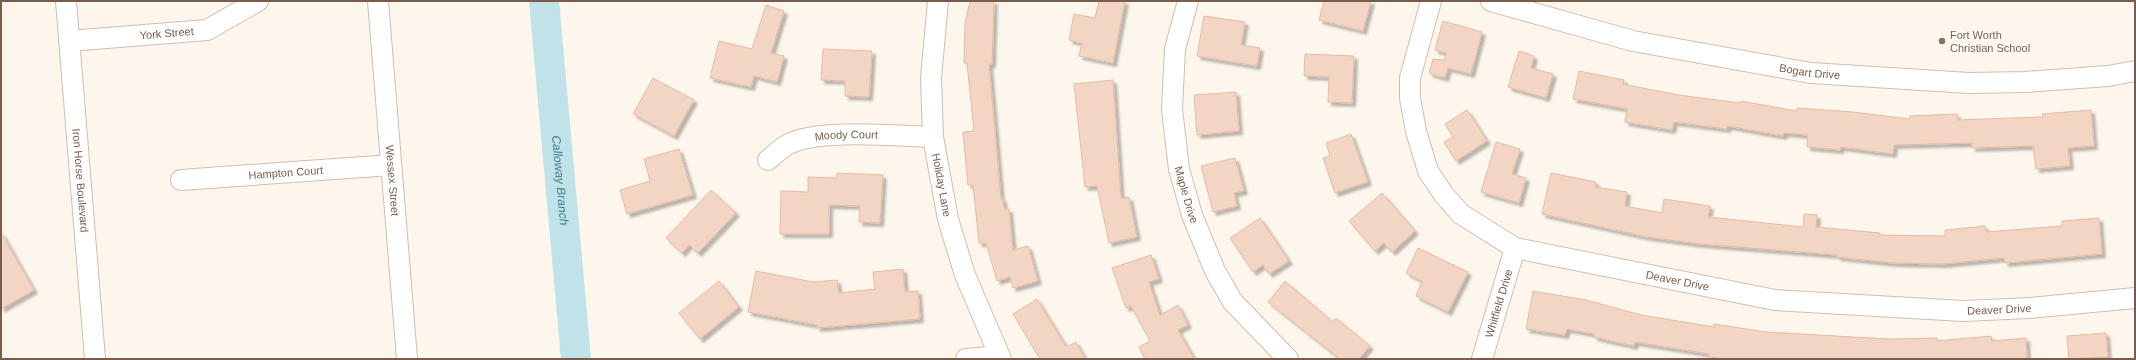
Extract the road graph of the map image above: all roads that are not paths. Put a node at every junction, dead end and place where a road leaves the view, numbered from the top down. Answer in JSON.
{"nodes":[{"id":1,"x":66,"y":1,"type":"edge"},
{"id":2,"x":258,"y":1,"type":"edge"},
{"id":3,"x":378,"y":1,"type":"edge"},
{"id":4,"x":938,"y":1,"type":"edge"},
{"id":5,"x":1188,"y":1,"type":"edge"},
{"id":6,"x":1431,"y":1,"type":"edge"},
{"id":7,"x":1491,"y":1,"type":"edge"},
{"id":8,"x":69,"y":41,"type":"junction"},
{"id":9,"x":2135,"y":76,"type":"edge"},
{"id":10,"x":933,"y":137,"type":"junction"},
{"id":11,"x":768,"y":160,"type":"dead end"},
{"id":12,"x":392,"y":165,"type":"junction"},
{"id":13,"x":181,"y":180,"type":"dead end"},
{"id":14,"x":1515,"y":248,"type":"junction"},
{"id":15,"x":2135,"y":298,"type":"edge"},
{"id":16,"x":1000,"y":358,"type":"edge"},
{"id":17,"x":95,"y":359,"type":"edge"},
{"id":18,"x":407,"y":359,"type":"edge"},
{"id":19,"x":966,"y":359,"type":"edge"},
{"id":20,"x":1288,"y":359,"type":"edge"},
{"id":21,"x":1482,"y":359,"type":"edge"}],
"edges":[{"from":1,"to":8,"type":"street","name":"Iron Horse Boulevard"},
{"from":2,"to":8,"type":"street","name":"York Street"},
{"from":3,"to":12,"type":"street","name":"Wessex Street"},
{"from":4,"to":10,"type":"street","name":"Holiday Lane"},
{"from":5,"to":20,"type":"street","name":"Maple Drive"},
{"from":6,"to":14,"type":"street","name":"Deaver Drive"},
{"from":7,"to":9,"type":"street","name":"Bogart Drive"},
{"from":8,"to":17,"type":"street","name":"Iron Horse Boulevard"},
{"from":10,"to":11,"type":"street","name":"Moody Court"},
{"from":10,"to":16,"type":"street","name":"Holiday Lane"},
{"from":12,"to":13,"type":"street","name":"Hampton Court"},
{"from":12,"to":18,"type":"street","name":"Wessex Street"},
{"from":14,"to":15,"type":"street","name":"Deaver Drive"},
{"from":14,"to":21,"type":"street","name":"Whitfield Drive"},
{"from":16,"to":19,"type":"street"}]}
